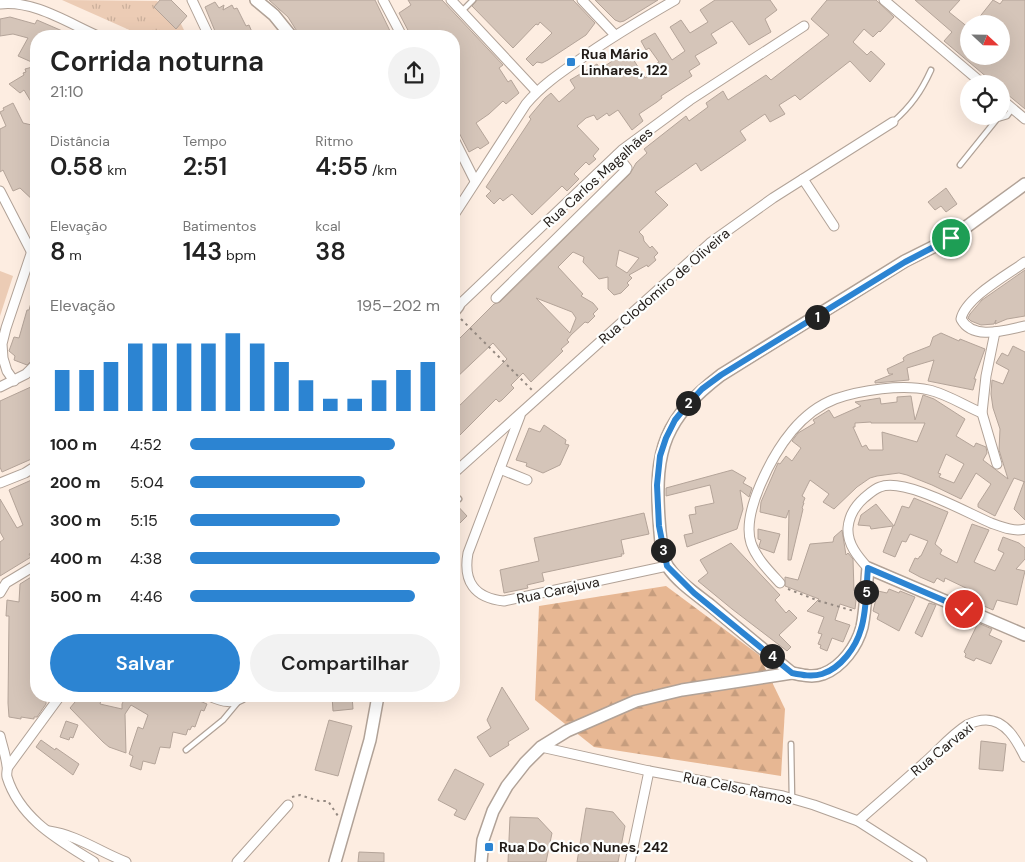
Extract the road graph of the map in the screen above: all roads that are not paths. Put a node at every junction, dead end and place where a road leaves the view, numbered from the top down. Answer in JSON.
{"nodes":[{"id":1,"x":192,"y":0,"type":"edge"},
{"id":2,"x":256,"y":0,"type":"edge"},
{"id":3,"x":383,"y":0,"type":"edge"},
{"id":4,"x":451,"y":0,"type":"edge"},
{"id":5,"x":473,"y":0,"type":"edge"},
{"id":6,"x":582,"y":0,"type":"edge"},
{"id":7,"x":674,"y":0,"type":"edge"},
{"id":8,"x":884,"y":0,"type":"edge"},
{"id":9,"x":0,"y":4,"type":"edge"},
{"id":10,"x":462,"y":11,"type":"junction"},
{"id":11,"x":804,"y":26,"type":"dead end"},
{"id":12,"x":84,"y":30,"type":"edge"},
{"id":13,"x":205,"y":30,"type":"edge"},
{"id":14,"x":286,"y":30,"type":"edge"},
{"id":15,"x":399,"y":30,"type":"edge"},
{"id":16,"x":615,"y":35,"type":"junction"},
{"id":17,"x":930,"y":70,"type":"dead end"},
{"id":18,"x":972,"y":75,"type":"edge"},
{"id":19,"x":536,"y":92,"type":"junction"},
{"id":20,"x":1010,"y":106,"type":"edge"},
{"id":21,"x":1013,"y":109,"type":"junction"},
{"id":22,"x":1025,"y":119,"type":"edge"},
{"id":23,"x":893,"y":122,"type":"joint"},
{"id":24,"x":460,"y":151,"type":"edge"},
{"id":25,"x":617,"y":155,"type":"junction"},
{"id":26,"x":960,"y":165,"type":"dead end"},
{"id":27,"x":803,"y":179,"type":"junction"},
{"id":28,"x":475,"y":182,"type":"junction"},
{"id":29,"x":1025,"y":184,"type":"edge"},
{"id":30,"x":0,"y":191,"type":"edge"},
{"id":31,"x":460,"y":206,"type":"edge"},
{"id":32,"x":834,"y":226,"type":"dead end"},
{"id":33,"x":30,"y":249,"type":"edge"},
{"id":34,"x":30,"y":259,"type":"edge"},
{"id":35,"x":1025,"y":262,"type":"edge"},
{"id":36,"x":496,"y":298,"type":"dead end"},
{"id":37,"x":460,"y":306,"type":"edge"},
{"id":38,"x":1025,"y":326,"type":"edge"},
{"id":39,"x":995,"y":332,"type":"junction"},
{"id":40,"x":1,"y":358,"type":"edge"},
{"id":41,"x":30,"y":370,"type":"edge"},
{"id":42,"x":14,"y":381,"type":"junction"},
{"id":43,"x":0,"y":387,"type":"edge"},
{"id":44,"x":520,"y":413,"type":"junction"},
{"id":45,"x":982,"y":413,"type":"junction"},
{"id":46,"x":997,"y":464,"type":"dead end"},
{"id":47,"x":460,"y":468,"type":"edge"},
{"id":48,"x":500,"y":469,"type":"junction"},
{"id":49,"x":30,"y":470,"type":"edge"},
{"id":50,"x":527,"y":480,"type":"dead end"},
{"id":51,"x":0,"y":483,"type":"edge"},
{"id":52,"x":1024,"y":531,"type":"edge"},
{"id":53,"x":667,"y":566,"type":"junction"},
{"id":54,"x":868,"y":568,"type":"junction"},
{"id":55,"x":30,"y":569,"type":"edge"},
{"id":56,"x":780,"y":583,"type":"road end"},
{"id":57,"x":0,"y":593,"type":"edge"},
{"id":58,"x":1025,"y":635,"type":"edge"},
{"id":59,"x":792,"y":673,"type":"junction"},
{"id":60,"x":56,"y":702,"type":"edge"},
{"id":61,"x":239,"y":702,"type":"edge"},
{"id":62,"x":377,"y":702,"type":"edge"},
{"id":63,"x":0,"y":736,"type":"edge"},
{"id":64,"x":791,"y":744,"type":"dead end"},
{"id":65,"x":541,"y":747,"type":"junction"},
{"id":66,"x":186,"y":750,"type":"dead end"},
{"id":67,"x":1025,"y":757,"type":"edge"},
{"id":68,"x":649,"y":771,"type":"junction"},
{"id":69,"x":5,"y":773,"type":"edge"},
{"id":70,"x":792,"y":799,"type":"junction"},
{"id":71,"x":288,"y":805,"type":"road end"},
{"id":72,"x":858,"y":821,"type":"junction"},
{"id":73,"x":46,"y":831,"type":"junction"},
{"id":74,"x":94,"y":862,"type":"edge"},
{"id":75,"x":126,"y":862,"type":"edge"},
{"id":76,"x":237,"y":862,"type":"edge"},
{"id":77,"x":335,"y":862,"type":"edge"},
{"id":78,"x":481,"y":862,"type":"edge"},
{"id":79,"x":630,"y":862,"type":"edge"},
{"id":80,"x":922,"y":862,"type":"edge"}],
"edges":[{"from":1,"to":13,"type":"street"},
{"from":2,"to":14,"type":"street"},
{"from":3,"to":15,"type":"street"},
{"from":4,"to":10,"type":"street"},
{"from":5,"to":10,"type":"lane"},
{"from":6,"to":16,"type":"street"},
{"from":7,"to":16,"type":"street"},
{"from":8,"to":18,"type":"street"},
{"from":9,"to":12,"type":"street"},
{"from":10,"to":19,"type":"street"},
{"from":11,"to":25,"type":"street","name":"Rua Carlos Magalhães"},
{"from":16,"to":19,"type":"street"},
{"from":17,"to":23,"type":"lane"},
{"from":19,"to":28,"type":"street"},
{"from":20,"to":21,"type":"street"},
{"from":21,"to":22,"type":"street"},
{"from":21,"to":26,"type":"lane"},
{"from":23,"to":27,"type":"street","name":"Rua Clodomiro de Oliveira"},
{"from":24,"to":28,"type":"street"},
{"from":25,"to":36,"type":"street"},
{"from":25,"to":37,"type":"street","name":"Rua Carlos Magalhães"},
{"from":27,"to":32,"type":"street"},
{"from":27,"to":44,"type":"street","name":"Rua Clodomiro de Oliveira"},
{"from":28,"to":31,"type":"street"},
{"from":29,"to":53,"type":"street"},
{"from":30,"to":33,"type":"street"},
{"from":34,"to":40,"type":"street"},
{"from":35,"to":39,"type":"street"},
{"from":38,"to":39,"type":"street"},
{"from":39,"to":45,"type":"street"},
{"from":40,"to":42,"type":"street"},
{"from":41,"to":42,"type":"street"},
{"from":42,"to":43,"type":"street"},
{"from":44,"to":47,"type":"street","name":"Rua Clodomiro de Oliveira"},
{"from":44,"to":48,"type":"street","name":"Rua Carajuva"},
{"from":45,"to":46,"type":"street"},
{"from":45,"to":56,"type":"street"},
{"from":48,"to":50,"type":"street"},
{"from":48,"to":53,"type":"street","name":"Rua Carajuva"},
{"from":49,"to":51,"type":"street"},
{"from":52,"to":54,"type":"street"},
{"from":53,"to":59,"type":"street"},
{"from":54,"to":58,"type":"street"},
{"from":54,"to":59,"type":"street"},
{"from":55,"to":57,"type":"street"},
{"from":59,"to":65,"type":"street"},
{"from":60,"to":69,"type":"street"},
{"from":61,"to":66,"type":"lane"},
{"from":62,"to":77,"type":"street"},
{"from":63,"to":69,"type":"street"},
{"from":64,"to":70,"type":"lane"},
{"from":65,"to":68,"type":"street","name":"Rua Celso Ramos"},
{"from":65,"to":78,"type":"street"},
{"from":67,"to":72,"type":"street","name":"Rua Carvaxi"},
{"from":68,"to":70,"type":"street","name":"Rua Celso Ramos"},
{"from":68,"to":79,"type":"street"},
{"from":69,"to":73,"type":"street"},
{"from":70,"to":72,"type":"street","name":"Rua Celso Ramos"},
{"from":71,"to":76,"type":"street"},
{"from":72,"to":80,"type":"street","name":"Rua Celso Ramos"},
{"from":73,"to":74,"type":"street"},
{"from":73,"to":75,"type":"street"}]}
